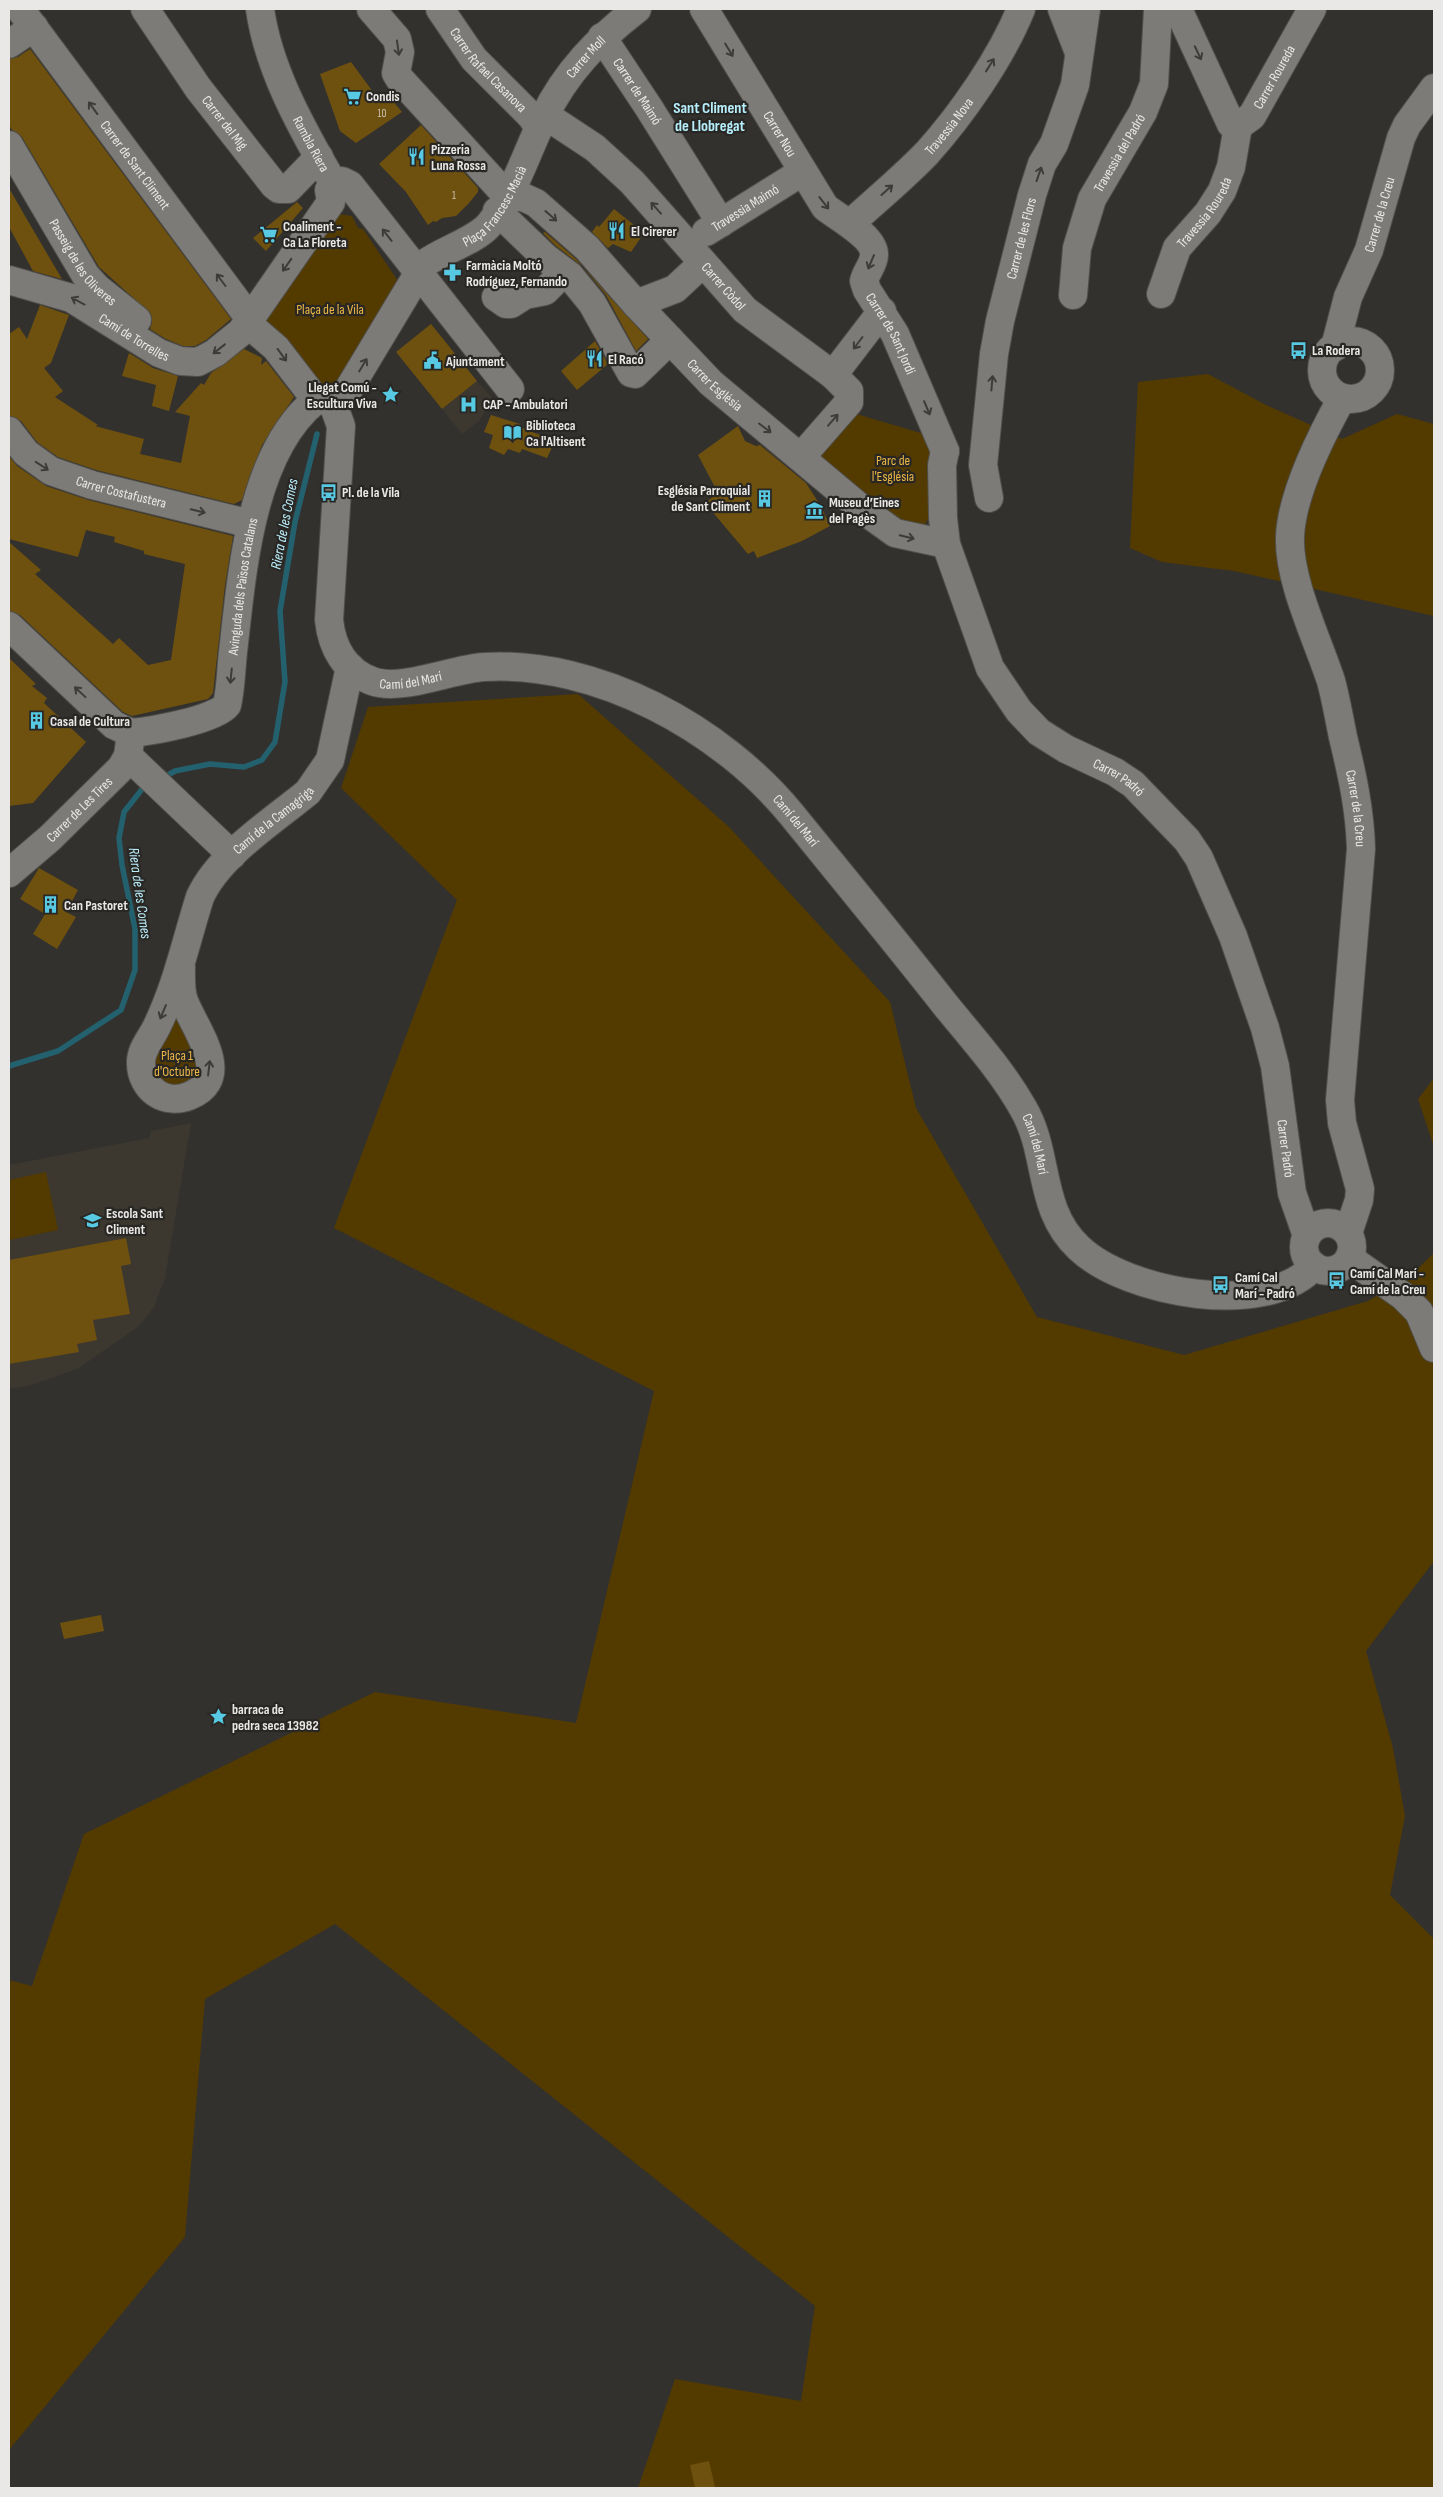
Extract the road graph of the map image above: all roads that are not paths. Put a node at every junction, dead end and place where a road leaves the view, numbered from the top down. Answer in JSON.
{"nodes":[{"id":1,"x":146,"y":9,"type":"edge"},
{"id":2,"x":260,"y":9,"type":"edge"},
{"id":3,"x":371,"y":9,"type":"edge"},
{"id":4,"x":440,"y":9,"type":"edge"},
{"id":5,"x":637,"y":9,"type":"edge"},
{"id":6,"x":704,"y":9,"type":"edge"},
{"id":7,"x":1021,"y":9,"type":"edge"},
{"id":8,"x":1062,"y":9,"type":"edge"},
{"id":9,"x":1086,"y":9,"type":"edge"},
{"id":10,"x":1158,"y":9,"type":"edge"},
{"id":11,"x":1178,"y":9,"type":"edge"},
{"id":12,"x":1312,"y":9,"type":"edge"},
{"id":13,"x":27,"y":18,"type":"edge"},
{"id":14,"x":602,"y":37,"type":"junction"},
{"id":15,"x":9,"y":44,"type":"edge"},
{"id":16,"x":1079,"y":51,"type":"junction"},
{"id":17,"x":1434,"y":88,"type":"edge"},
{"id":18,"x":542,"y":122,"type":"junction"},
{"id":19,"x":1238,"y":126,"type":"junction"},
{"id":20,"x":9,"y":145,"type":"edge"},
{"id":21,"x":319,"y":157,"type":"junction"},
{"id":22,"x":802,"y":172,"type":"junction"},
{"id":23,"x":340,"y":192,"type":"junction"},
{"id":24,"x":503,"y":204,"type":"junction"},
{"id":25,"x":720,"y":223,"type":"junction"},
{"id":26,"x":851,"y":223,"type":"junction"},
{"id":27,"x":695,"y":253,"type":"junction"},
{"id":28,"x":564,"y":272,"type":"junction"},
{"id":29,"x":417,"y":273,"type":"junction"},
{"id":30,"x":9,"y":280,"type":"edge"},
{"id":31,"x":1161,"y":294,"type":"dead end"},
{"id":32,"x":1073,"y":295,"type":"dead end"},
{"id":33,"x":496,"y":297,"type":"dead end"},
{"id":34,"x":636,"y":304,"type":"junction"},
{"id":35,"x":882,"y":310,"type":"junction"},
{"id":36,"x":250,"y":320,"type":"junction"},
{"id":37,"x":670,"y":340,"type":"junction"},
{"id":38,"x":1335,"y":347,"type":"junction"},
{"id":39,"x":180,"y":360,"type":"junction"},
{"id":40,"x":833,"y":375,"type":"junction"},
{"id":41,"x":510,"y":389,"type":"dead end"},
{"id":42,"x":1342,"y":398,"type":"junction"},
{"id":43,"x":324,"y":401,"type":"junction"},
{"id":44,"x":9,"y":431,"type":"edge"},
{"id":45,"x":987,"y":432,"type":"junction"},
{"id":46,"x":945,"y":451,"type":"junction"},
{"id":47,"x":802,"y":457,"type":"junction"},
{"id":48,"x":990,"y":498,"type":"dead end"},
{"id":49,"x":251,"y":524,"type":"junction"},
{"id":50,"x":946,"y":544,"type":"junction"},
{"id":51,"x":9,"y":626,"type":"edge"},
{"id":52,"x":350,"y":667,"type":"junction"},
{"id":53,"x":130,"y":745,"type":"junction"},
{"id":54,"x":232,"y":855,"type":"junction"},
{"id":55,"x":9,"y":873,"type":"edge"},
{"id":56,"x":181,"y":967,"type":"dead end"},
{"id":57,"x":1307,"y":1236,"type":"junction"},
{"id":58,"x":1348,"y":1246,"type":"junction"},
{"id":59,"x":1314,"y":1266,"type":"junction"},
{"id":60,"x":1434,"y":1348,"type":"edge"}],
"edges":[{"from":1,"to":21,"type":"street","name":"Carrer del Mig"},
{"from":2,"to":21,"type":"street","name":"Rambla Riera"},
{"from":3,"to":24,"type":"street","one_way":true},
{"from":4,"to":18,"type":"street","name":"Carrer Rafael Casanova"},
{"from":5,"to":14,"type":"street","name":"Carrer Moll"},
{"from":6,"to":22,"type":"street","name":"Carrer Nou","one_way":true},
{"from":26,"to":7,"type":"street","name":"Travessia Nova","one_way":true},
{"from":8,"to":16,"type":"street"},
{"from":9,"to":16,"type":"street","name":"Carrer de les Flors"},
{"from":10,"to":32,"type":"street","name":"Travessia del Padró"},
{"from":11,"to":19,"type":"street","one_way":true},
{"from":12,"to":19,"type":"street","name":"Carrer Roureda"},
{"from":13,"to":15,"type":"street"},
{"from":36,"to":13,"type":"street","name":"Carrer de Sant Climent","one_way":true},
{"from":14,"to":18,"type":"street","name":"Carrer Moll"},
{"from":14,"to":25,"type":"street","name":"Carrer de Maimó"},
{"from":45,"to":16,"type":"street","name":"Carrer de les Flors","one_way":true},
{"from":17,"to":38,"type":"street","name":"Carrer de la Creu"},
{"from":18,"to":24,"type":"street","name":"Plaça Francesc Macià"},
{"from":27,"to":18,"type":"street","name":"Carrer Còdol","one_way":true},
{"from":19,"to":31,"type":"street","name":"Travessia Roureda"},
{"from":20,"to":39,"type":"street","name":"Passeig de les Oliveres"},
{"from":21,"to":23,"type":"street","name":"Rambla Riera"},
{"from":22,"to":25,"type":"street","name":"Travessia Maimó"},
{"from":22,"to":26,"type":"street","name":"Carrer Nou","one_way":true},
{"from":29,"to":23,"type":"street","name":"Rambla Riera","one_way":true},
{"from":23,"to":36,"type":"street","one_way":true},
{"from":24,"to":28,"type":"street"},
{"from":24,"to":29,"type":"street","name":"Plaça Francesc Macià"},
{"from":24,"to":34,"type":"street","name":"Carrer Església","one_way":true},
{"from":25,"to":27,"type":"street","name":"Travessia Maimó"},
{"from":26,"to":35,"type":"street","name":"Carrer de Sant Jordi","one_way":true},
{"from":27,"to":34,"type":"street","name":"Travessia Maimó"},
{"from":27,"to":40,"type":"street","name":"Carrer Còdol"},
{"from":28,"to":33,"type":"street"},
{"from":28,"to":37,"type":"street"},
{"from":29,"to":41,"type":"street","name":"Rambla Riera"},
{"from":43,"to":29,"type":"street","one_way":true},
{"from":39,"to":30,"type":"street","name":"Camí de Torrelles","one_way":true},
{"from":34,"to":37,"type":"street","name":"Carrer Església"},
{"from":35,"to":40,"type":"street","one_way":true},
{"from":35,"to":46,"type":"street","name":"Carrer de Sant Jordi","one_way":true},
{"from":36,"to":39,"type":"street","name":"Camí de Torrelles","one_way":true},
{"from":36,"to":43,"type":"street","one_way":true},
{"from":37,"to":47,"type":"street","name":"Carrer Església","one_way":true},
{"from":38,"to":42,"type":"street","name":"Carrer de la Creu"},
{"from":38,"to":42,"type":"street"},
{"from":47,"to":40,"type":"street","name":"Carrer Còdol","one_way":true},
{"from":42,"to":58,"type":"street","name":"Carrer de la Creu"},
{"from":43,"to":49,"type":"street","name":"Avinguda dels Països Catalans"},
{"from":43,"to":52,"type":"street","name":"Camí del Marí"},
{"from":44,"to":49,"type":"street","name":"Carrer Costafustera","one_way":true},
{"from":45,"to":46,"type":"street"},
{"from":45,"to":48,"type":"street"},
{"from":46,"to":50,"type":"street","name":"Carrer Padró"},
{"from":47,"to":50,"type":"street","name":"Carrer Església","one_way":true},
{"from":49,"to":53,"type":"street","name":"Avinguda dels Països Catalans","one_way":true},
{"from":50,"to":57,"type":"street","name":"Carrer Padró"},
{"from":53,"to":51,"type":"street","one_way":true},
{"from":52,"to":54,"type":"street","name":"Camí de la Camagriga"},
{"from":52,"to":59,"type":"street","name":"Camí del Marí"},
{"from":53,"to":54,"type":"street"},
{"from":53,"to":55,"type":"street","name":"Carrer de Les Tires"},
{"from":54,"to":56,"type":"street","name":"Camí de la Camagriga"},
{"from":57,"to":58,"type":"street"},
{"from":57,"to":59,"type":"street"},
{"from":58,"to":59,"type":"street"},
{"from":58,"to":60,"type":"street"}]}
